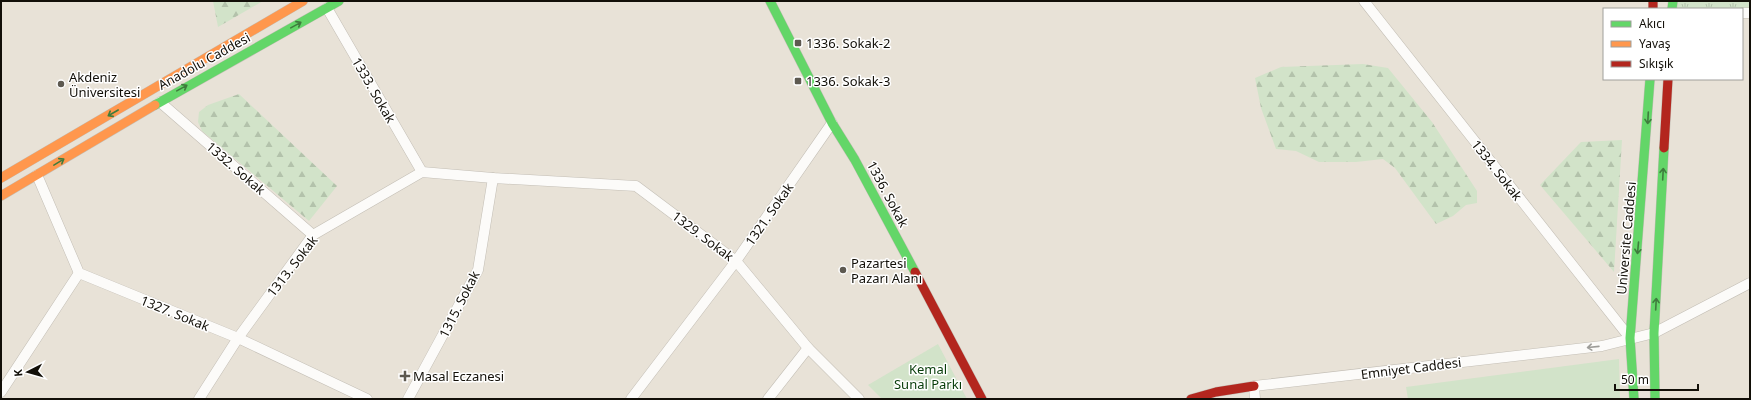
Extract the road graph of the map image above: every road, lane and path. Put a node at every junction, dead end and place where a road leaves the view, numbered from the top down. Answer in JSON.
{"nodes":[{"id":1,"x":303,"y":1,"type":"edge"},
{"id":2,"x":339,"y":1,"type":"edge"},
{"id":3,"x":770,"y":1,"type":"edge"},
{"id":4,"x":1364,"y":1,"type":"edge"},
{"id":5,"x":327,"y":8,"type":"junction"},
{"id":6,"x":1650,"y":80,"type":"edge"},
{"id":7,"x":1668,"y":80,"type":"edge"},
{"id":8,"x":160,"y":102,"type":"junction"},
{"id":9,"x":832,"y":123,"type":"junction"},
{"id":10,"x":422,"y":172,"type":"junction"},
{"id":11,"x":37,"y":175,"type":"junction"},
{"id":12,"x":1,"y":178,"type":"edge"},
{"id":13,"x":493,"y":178,"type":"junction"},
{"id":14,"x":1,"y":196,"type":"edge"},
{"id":15,"x":313,"y":235,"type":"junction"},
{"id":16,"x":736,"y":261,"type":"junction"},
{"id":17,"x":78,"y":273,"type":"junction"},
{"id":18,"x":1750,"y":283,"type":"edge"},
{"id":19,"x":1654,"y":333,"type":"junction"},
{"id":20,"x":238,"y":338,"type":"junction"},
{"id":21,"x":1630,"y":338,"type":"junction"},
{"id":22,"x":808,"y":348,"type":"junction"},
{"id":23,"x":1254,"y":386,"type":"junction"},
{"id":24,"x":1,"y":392,"type":"edge"},
{"id":25,"x":199,"y":399,"type":"edge"},
{"id":26,"x":367,"y":399,"type":"edge"},
{"id":27,"x":408,"y":399,"type":"edge"},
{"id":28,"x":631,"y":399,"type":"edge"},
{"id":29,"x":768,"y":399,"type":"edge"},
{"id":30,"x":859,"y":399,"type":"edge"},
{"id":31,"x":982,"y":399,"type":"edge"},
{"id":32,"x":1191,"y":399,"type":"edge"},
{"id":33,"x":1256,"y":399,"type":"edge"},
{"id":34,"x":1634,"y":399,"type":"edge"},
{"id":35,"x":1655,"y":399,"type":"edge"}],
"edges":[{"from":1,"to":12,"type":"street","name":"Anadolu Caddesi","one_way":true},
{"from":2,"to":5,"type":"street","name":"Anadolu Caddesi"},
{"from":3,"to":9,"type":"street","name":"1336. Sokak"},
{"from":4,"to":21,"type":"street","name":"1334. Sokak"},
{"from":8,"to":5,"type":"street","name":"Anadolu Caddesi","one_way":true},
{"from":5,"to":10,"type":"street","name":"1333. Sokak"},
{"from":6,"to":21,"type":"street","name":"Universite Caddesi","one_way":true},
{"from":19,"to":7,"type":"street","one_way":true},
{"from":11,"to":8,"type":"street","name":"Anadolu Caddesi","one_way":true},
{"from":8,"to":15,"type":"street","name":"1332. Sokak"},
{"from":9,"to":16,"type":"street","name":"1321. Sokak"},
{"from":9,"to":31,"type":"street","name":"1336. Sokak"},
{"from":10,"to":13,"type":"street"},
{"from":10,"to":15,"type":"street","name":"1313. Sokak"},
{"from":11,"to":14,"type":"street","name":"Anadolu Caddesi"},
{"from":11,"to":17,"type":"street"},
{"from":13,"to":16,"type":"street","name":"1329. Sokak"},
{"from":13,"to":27,"type":"street","name":"1315. Sokak"},
{"from":15,"to":20,"type":"street","name":"1313. Sokak"},
{"from":16,"to":22,"type":"street","name":"1329. Sokak"},
{"from":16,"to":28,"type":"street","name":"1321. Sokak"},
{"from":17,"to":20,"type":"street","name":"1327. Sokak"},
{"from":17,"to":24,"type":"street"},
{"from":18,"to":19,"type":"street","name":"Emniyet Caddesi"},
{"from":19,"to":21,"type":"street","name":"Emniyet Caddesi"},
{"from":19,"to":35,"type":"street"},
{"from":20,"to":25,"type":"street","name":"1313. Sokak"},
{"from":20,"to":26,"type":"street","name":"1327. Sokak"},
{"from":21,"to":23,"type":"street","name":"Emniyet Caddesi","one_way":true},
{"from":21,"to":34,"type":"street","name":"Universite Caddesi"},
{"from":22,"to":29,"type":"street"},
{"from":22,"to":30,"type":"street","name":"1329. Sokak"},
{"from":23,"to":32,"type":"street","name":"Emniyet Caddesi"},
{"from":23,"to":33,"type":"street"}]}
